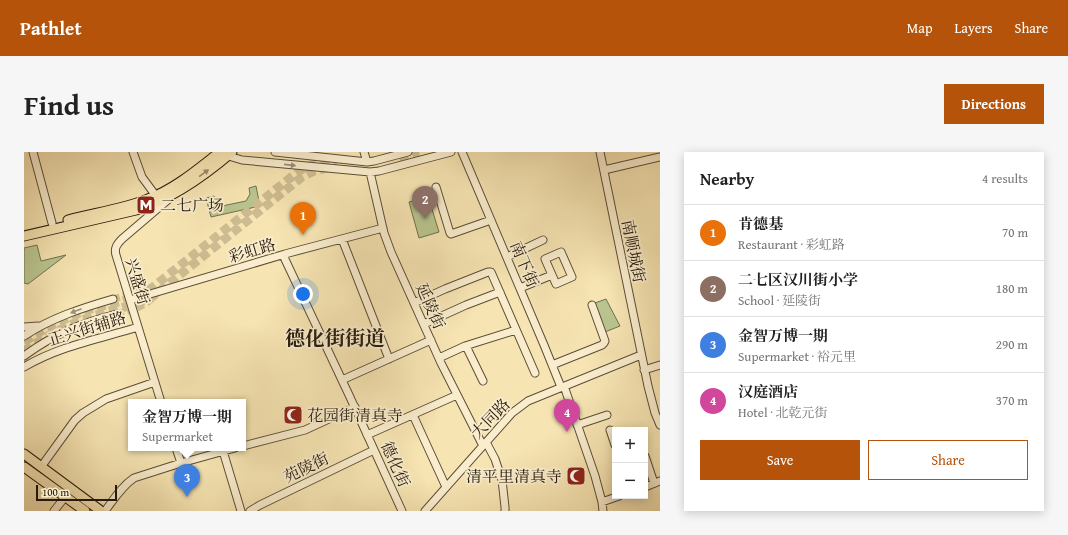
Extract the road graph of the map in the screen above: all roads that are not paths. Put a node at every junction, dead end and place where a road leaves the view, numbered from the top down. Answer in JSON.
{"nodes":[{"id":1,"x":33,"y":152,"type":"edge"},
{"id":2,"x":134,"y":152,"type":"edge"},
{"id":3,"x":275,"y":152,"type":"edge"},
{"id":4,"x":364,"y":152,"type":"edge"},
{"id":5,"x":408,"y":152,"type":"edge"},
{"id":6,"x":451,"y":152,"type":"edge"},
{"id":7,"x":462,"y":152,"type":"edge"},
{"id":8,"x":600,"y":152,"type":"edge"},
{"id":9,"x":227,"y":153,"type":"edge"},
{"id":10,"x":660,"y":157,"type":"edge"},
{"id":11,"x":367,"y":162,"type":"junction"},
{"id":12,"x":604,"y":170,"type":"junction"},
{"id":13,"x":370,"y":172,"type":"junction"},
{"id":14,"x":436,"y":187,"type":"dead end"},
{"id":15,"x":178,"y":192,"type":"junction"},
{"id":16,"x":156,"y":196,"type":"junction"},
{"id":17,"x":491,"y":220,"type":"junction"},
{"id":18,"x":52,"y":223,"type":"junction"},
{"id":19,"x":383,"y":228,"type":"junction"},
{"id":20,"x":24,"y":230,"type":"edge"},
{"id":21,"x":24,"y":236,"type":"edge"},
{"id":22,"x":342,"y":239,"type":"junction"},
{"id":23,"x":544,"y":240,"type":"dead end"},
{"id":24,"x":283,"y":255,"type":"junction"},
{"id":25,"x":507,"y":257,"type":"junction"},
{"id":26,"x":552,"y":274,"type":"junction"},
{"id":27,"x":520,"y":288,"type":"junction"},
{"id":28,"x":500,"y":292,"type":"junction"},
{"id":29,"x":113,"y":300,"type":"tunnel mouth"},
{"id":30,"x":130,"y":300,"type":"junction"},
{"id":31,"x":414,"y":303,"type":"junction"},
{"id":32,"x":592,"y":305,"type":"dead end"},
{"id":33,"x":117,"y":314,"type":"tunnel mouth"},
{"id":34,"x":424,"y":324,"type":"junction"},
{"id":35,"x":42,"y":325,"type":"junction"},
{"id":36,"x":24,"y":327,"type":"edge"},
{"id":37,"x":138,"y":327,"type":"junction"},
{"id":38,"x":516,"y":330,"type":"junction"},
{"id":39,"x":24,"y":336,"type":"edge"},
{"id":40,"x":431,"y":340,"type":"junction"},
{"id":41,"x":466,"y":346,"type":"junction"},
{"id":42,"x":641,"y":355,"type":"junction"},
{"id":43,"x":24,"y":356,"type":"edge"},
{"id":44,"x":439,"y":358,"type":"junction"},
{"id":45,"x":389,"y":359,"type":"junction"},
{"id":46,"x":552,"y":365,"type":"junction"},
{"id":47,"x":660,"y":365,"type":"edge"},
{"id":48,"x":24,"y":367,"type":"edge"},
{"id":49,"x":644,"y":370,"type":"junction"},
{"id":50,"x":535,"y":373,"type":"dead end"},
{"id":51,"x":342,"y":380,"type":"junction"},
{"id":52,"x":483,"y":381,"type":"dead end"},
{"id":53,"x":155,"y":382,"type":"junction"},
{"id":54,"x":563,"y":387,"type":"junction"},
{"id":55,"x":457,"y":395,"type":"junction"},
{"id":56,"x":160,"y":399,"type":"edge"},
{"id":57,"x":355,"y":407,"type":"junction"},
{"id":58,"x":413,"y":415,"type":"junction"},
{"id":59,"x":607,"y":416,"type":"dead end"},
{"id":60,"x":577,"y":425,"type":"junction"},
{"id":61,"x":660,"y":425,"type":"edge"},
{"id":62,"x":610,"y":430,"type":"dead end"},
{"id":63,"x":368,"y":435,"type":"junction"},
{"id":64,"x":612,"y":436,"type":"edge"},
{"id":65,"x":485,"y":444,"type":"junction"},
{"id":66,"x":246,"y":445,"type":"edge"},
{"id":67,"x":374,"y":450,"type":"junction"},
{"id":68,"x":177,"y":451,"type":"edge"},
{"id":69,"x":226,"y":451,"type":"edge"},
{"id":70,"x":223,"y":452,"type":"junction"},
{"id":71,"x":24,"y":454,"type":"edge"},
{"id":72,"x":648,"y":462,"type":"edge"},
{"id":73,"x":181,"y":463,"type":"junction"},
{"id":74,"x":24,"y":467,"type":"edge"},
{"id":75,"x":41,"y":467,"type":"junction"},
{"id":76,"x":657,"y":482,"type":"edge"},
{"id":77,"x":446,"y":487,"type":"junction"},
{"id":78,"x":65,"y":496,"type":"junction"},
{"id":79,"x":612,"y":498,"type":"edge"},
{"id":80,"x":602,"y":502,"type":"junction"},
{"id":81,"x":261,"y":508,"type":"edge"},
{"id":82,"x":54,"y":511,"type":"edge"},
{"id":83,"x":85,"y":511,"type":"edge"},
{"id":84,"x":101,"y":511,"type":"edge"},
{"id":85,"x":105,"y":511,"type":"edge"},
{"id":86,"x":241,"y":511,"type":"edge"},
{"id":87,"x":250,"y":511,"type":"edge"},
{"id":88,"x":402,"y":511,"type":"edge"},
{"id":89,"x":425,"y":511,"type":"edge"},
{"id":90,"x":504,"y":511,"type":"edge"},
{"id":91,"x":603,"y":511,"type":"edge"}],
"edges":[{"from":1,"to":18,"type":"street"},
{"from":2,"to":16,"type":"street"},
{"from":3,"to":11,"type":"street"},
{"from":4,"to":11,"type":"street"},
{"from":5,"to":11,"type":"street"},
{"from":6,"to":13,"type":"street"},
{"from":7,"to":17,"type":"street","name":"南下街"},
{"from":8,"to":12,"type":"street","name":"南顺城街"},
{"from":9,"to":13,"type":"street","one_way":true},
{"from":15,"to":9,"type":"main road","one_way":true},
{"from":9,"to":16,"type":"main road"},
{"from":10,"to":12,"type":"street"},
{"from":12,"to":42,"type":"street","name":"南顺城街"},
{"from":13,"to":19,"type":"street","name":"延陵街"},
{"from":14,"to":17,"type":"street"},
{"from":15,"to":21,"type":"main road"},
{"from":15,"to":30,"type":"street","name":"兴盛街"},
{"from":16,"to":18,"type":"main road"},
{"from":17,"to":25,"type":"street","name":"南下街"},
{"from":18,"to":20,"type":"main road"},
{"from":19,"to":22,"type":"street","name":"彩虹路"},
{"from":19,"to":31,"type":"street","name":"延陵街"},
{"from":22,"to":24,"type":"street","name":"彩虹路"},
{"from":22,"to":45,"type":"street"},
{"from":23,"to":25,"type":"street"},
{"from":24,"to":30,"type":"street","name":"彩虹路"},
{"from":24,"to":51,"type":"street","name":"德化街"},
{"from":25,"to":27,"type":"street","name":"南下街"},
{"from":26,"to":26,"type":"street"},
{"from":26,"to":27,"type":"street"},
{"from":27,"to":46,"type":"street","name":"南下街"},
{"from":28,"to":31,"type":"street"},
{"from":28,"to":34,"type":"street"},
{"from":28,"to":38,"type":"street"},
{"from":29,"to":35,"type":"street","name":"正兴街辅路","one_way":true},
{"from":30,"to":37,"type":"street","name":"兴盛街"},
{"from":31,"to":34,"type":"street","name":"延陵街"},
{"from":32,"to":46,"type":"street"},
{"from":33,"to":43,"type":"street","name":"正兴街辅路"},
{"from":34,"to":40,"type":"street","name":"延陵街"},
{"from":35,"to":36,"type":"street"},
{"from":35,"to":39,"type":"street","name":"正兴街辅路"},
{"from":37,"to":48,"type":"street","name":"正兴街辅路"},
{"from":37,"to":53,"type":"street","name":"兴盛街"},
{"from":38,"to":41,"type":"street"},
{"from":38,"to":50,"type":"street"},
{"from":40,"to":44,"type":"street","name":"延陵街"},
{"from":40,"to":45,"type":"street"},
{"from":41,"to":44,"type":"street"},
{"from":41,"to":52,"type":"street"},
{"from":42,"to":49,"type":"street","name":"南顺城街"},
{"from":42,"to":54,"type":"street","name":"大同路"},
{"from":44,"to":55,"type":"street","name":"延陵街"},
{"from":45,"to":51,"type":"street"},
{"from":46,"to":54,"type":"street","name":"南下街"},
{"from":47,"to":49,"type":"street"},
{"from":49,"to":61,"type":"street","name":"南顺城街"},
{"from":51,"to":57,"type":"street","name":"德化街"},
{"from":53,"to":56,"type":"street","name":"兴盛街"},
{"from":53,"to":75,"type":"street"},
{"from":54,"to":60,"type":"street","name":"南下街"},
{"from":54,"to":65,"type":"street","name":"大同路"},
{"from":55,"to":58,"type":"street"},
{"from":55,"to":65,"type":"street","name":"延陵街"},
{"from":57,"to":63,"type":"street","name":"德化街"},
{"from":57,"to":66,"type":"street"},
{"from":58,"to":63,"type":"street"},
{"from":58,"to":77,"type":"street"},
{"from":59,"to":60,"type":"street"},
{"from":60,"to":80,"type":"street","name":"南下街"},
{"from":62,"to":64,"type":"street"},
{"from":63,"to":67,"type":"street","name":"德化街"},
{"from":65,"to":77,"type":"street","name":"大同路"},
{"from":65,"to":90,"type":"street","name":"延陵街"},
{"from":67,"to":81,"type":"street","name":"苑陵街"},
{"from":67,"to":88,"type":"street","name":"德化街"},
{"from":68,"to":73,"type":"street"},
{"from":69,"to":70,"type":"street"},
{"from":70,"to":73,"type":"street"},
{"from":70,"to":86,"type":"street"},
{"from":71,"to":75,"type":"main road"},
{"from":72,"to":76,"type":"street"},
{"from":73,"to":85,"type":"street"},
{"from":74,"to":78,"type":"main road"},
{"from":75,"to":84,"type":"main road"},
{"from":77,"to":89,"type":"street","name":"大同路"},
{"from":78,"to":82,"type":"street"},
{"from":78,"to":83,"type":"main road"},
{"from":79,"to":80,"type":"street"},
{"from":80,"to":91,"type":"street","name":"南下街"},
{"from":81,"to":87,"type":"street","name":"苑陵街"}]}
